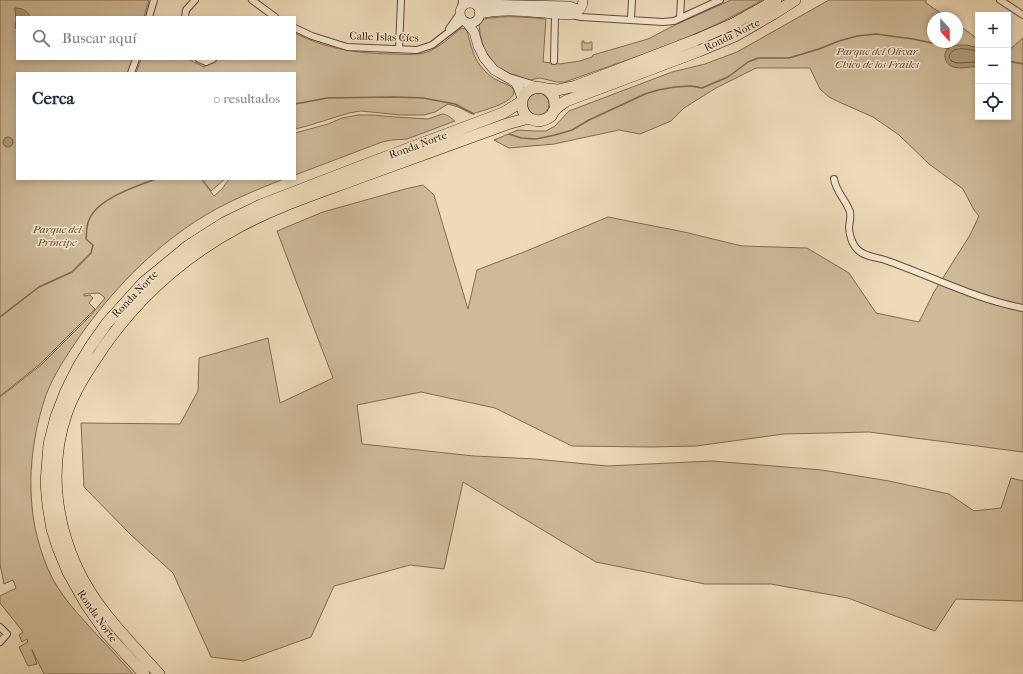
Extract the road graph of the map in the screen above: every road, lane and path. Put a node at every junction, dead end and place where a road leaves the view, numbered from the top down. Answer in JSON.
{"nodes":[{"id":1,"x":154,"y":0,"type":"edge"},
{"id":2,"x":195,"y":0,"type":"edge"},
{"id":3,"x":252,"y":0,"type":"edge"},
{"id":4,"x":401,"y":0,"type":"edge"},
{"id":5,"x":583,"y":0,"type":"edge"},
{"id":6,"x":632,"y":0,"type":"edge"},
{"id":7,"x":680,"y":0,"type":"edge"},
{"id":8,"x":720,"y":0,"type":"edge"},
{"id":9,"x":776,"y":0,"type":"edge"},
{"id":10,"x":795,"y":0,"type":"edge"},
{"id":11,"x":1000,"y":0,"type":"edge"},
{"id":12,"x":526,"y":6,"type":"edge"},
{"id":13,"x":468,"y":11,"type":"edge"},
{"id":14,"x":574,"y":13,"type":"junction"},
{"id":15,"x":555,"y":14,"type":"junction"},
{"id":16,"x":1023,"y":15,"type":"edge"},
{"id":17,"x":149,"y":16,"type":"edge"},
{"id":18,"x":185,"y":16,"type":"edge"},
{"id":19,"x":273,"y":16,"type":"edge"},
{"id":20,"x":680,"y":18,"type":"junction"},
{"id":21,"x":631,"y":19,"type":"junction"},
{"id":22,"x":296,"y":28,"type":"edge"},
{"id":23,"x":399,"y":49,"type":"junction"},
{"id":24,"x":136,"y":60,"type":"edge"},
{"id":25,"x":201,"y":60,"type":"edge"},
{"id":26,"x":211,"y":60,"type":"edge"},
{"id":27,"x":554,"y":61,"type":"dead end"},
{"id":28,"x":131,"y":72,"type":"edge"},
{"id":29,"x":507,"y":77,"type":"junction"},
{"id":30,"x":542,"y":88,"type":"junction"},
{"id":31,"x":522,"y":100,"type":"junction"},
{"id":32,"x":555,"y":110,"type":"junction"},
{"id":33,"x":529,"y":118,"type":"junction"},
{"id":34,"x":834,"y":179,"type":"dead end"},
{"id":35,"x":1023,"y":308,"type":"edge"},
{"id":36,"x":0,"y":627,"type":"edge"},
{"id":37,"x":0,"y":642,"type":"edge"},
{"id":38,"x":144,"y":674,"type":"edge"},
{"id":39,"x":159,"y":674,"type":"edge"}],
"edges":[{"from":1,"to":17,"type":"street"},
{"from":2,"to":18,"type":"street"},
{"from":3,"to":19,"type":"street"},
{"from":4,"to":23,"type":"street"},
{"from":5,"to":14,"type":"main road"},
{"from":6,"to":21,"type":"street"},
{"from":7,"to":20,"type":"street"},
{"from":8,"to":20,"type":"street"},
{"from":9,"to":30,"type":"highway","name":"Ronda Norte"},
{"from":10,"to":32,"type":"highway","name":"Ronda Norte"},
{"from":11,"to":16,"type":"street"},
{"from":12,"to":13,"type":"main road"},
{"from":12,"to":14,"type":"main road"},
{"from":12,"to":15,"type":"main road"},
{"from":13,"to":23,"type":"street","name":"Calle Islas Cíes"},
{"from":13,"to":29,"type":"main road"},
{"from":14,"to":15,"type":"main road"},
{"from":14,"to":21,"type":"street"},
{"from":15,"to":27,"type":"street"},
{"from":20,"to":21,"type":"street"},
{"from":22,"to":23,"type":"street","name":"Calle Islas Cíes"},
{"from":24,"to":28,"type":"street"},
{"from":25,"to":26,"type":"street"},
{"from":29,"to":30,"type":"main road"},
{"from":29,"to":31,"type":"main road"},
{"from":30,"to":31,"type":"highway","name":"Ronda Norte"},
{"from":30,"to":32,"type":"highway"},
{"from":31,"to":33,"type":"highway"},
{"from":31,"to":38,"type":"highway","name":"Ronda Norte"},
{"from":32,"to":33,"type":"highway","name":"Ronda Norte"},
{"from":33,"to":39,"type":"highway","name":"Ronda Norte"},
{"from":34,"to":35,"type":"street"},
{"from":36,"to":37,"type":"street"}]}
